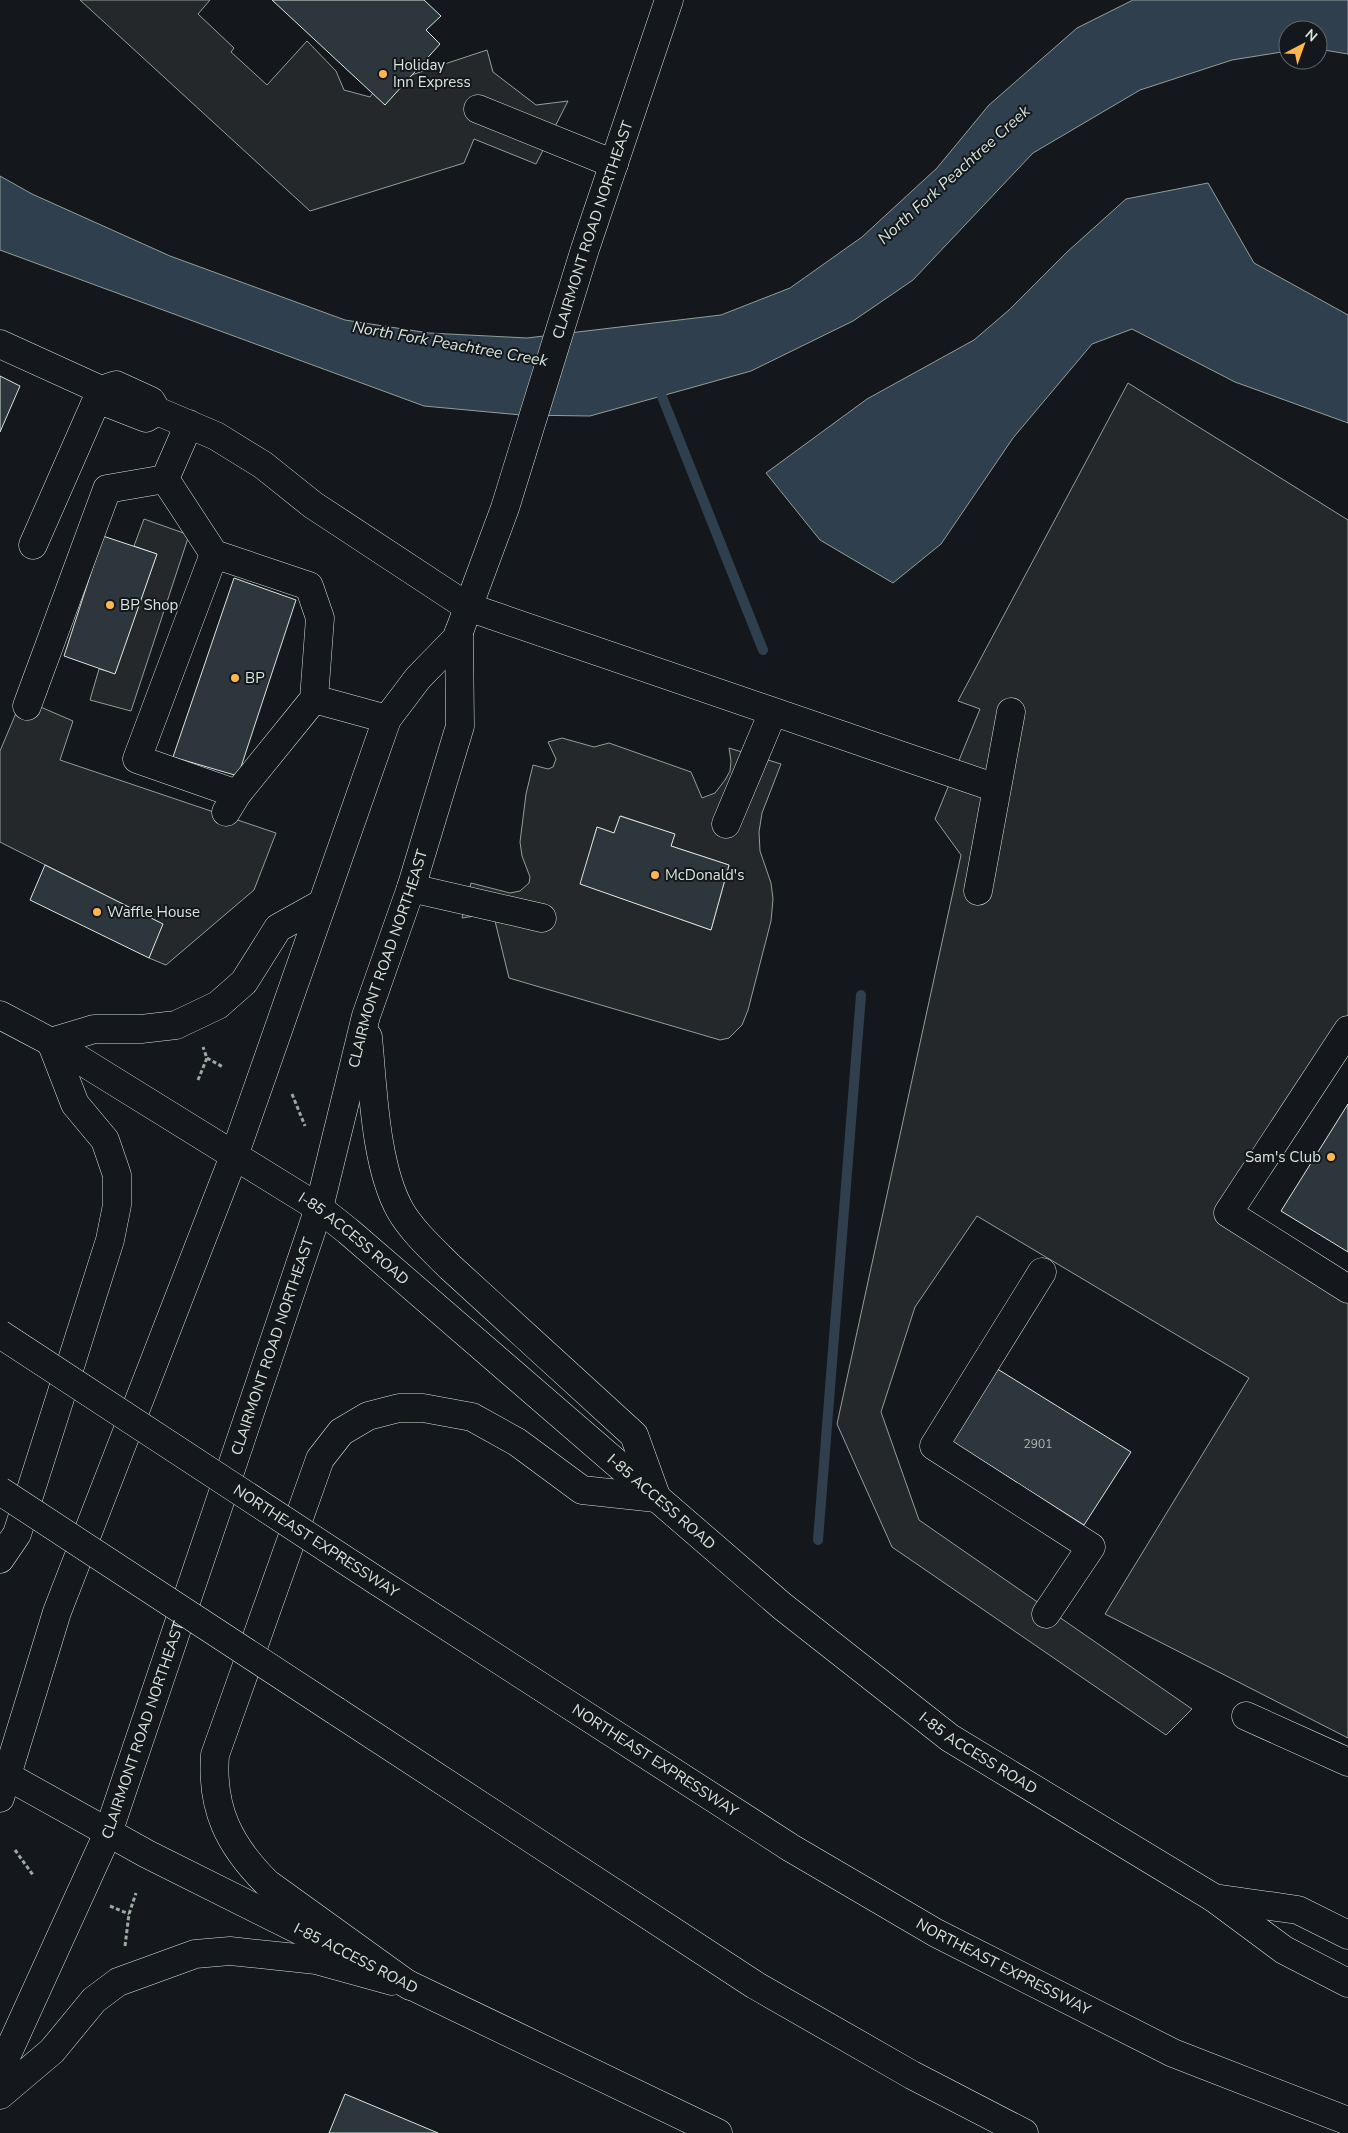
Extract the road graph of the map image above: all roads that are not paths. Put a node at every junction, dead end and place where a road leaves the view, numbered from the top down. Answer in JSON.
{"nodes":[{"id":1,"x":669,"y":0,"type":"edge"},
{"id":2,"x":478,"y":109,"type":"dead end"},
{"id":3,"x":614,"y":164,"type":"junction"},
{"id":4,"x":0,"y":344,"type":"edge"},
{"id":5,"x":101,"y":390,"type":"junction"},
{"id":6,"x":189,"y":424,"type":"junction"},
{"id":7,"x":165,"y":479,"type":"junction"},
{"id":8,"x":33,"y":545,"type":"dead end"},
{"id":9,"x":214,"y":554,"type":"junction"},
{"id":10,"x":464,"y":620,"type":"junction"},
{"id":11,"x":314,"y":699,"type":"junction"},
{"id":12,"x":27,"y":706,"type":"dead end"},
{"id":13,"x":773,"y":712,"type":"junction"},
{"id":14,"x":1011,"y":712,"type":"dead end"},
{"id":15,"x":387,"y":719,"type":"junction"},
{"id":16,"x":996,"y":788,"type":"junction"},
{"id":17,"x":726,"y":824,"type":"dead end"},
{"id":18,"x":411,"y":888,"type":"junction"},
{"id":19,"x":978,"y":891,"type":"dead end"},
{"id":20,"x":321,"y":904,"type":"junction"},
{"id":21,"x":542,"y":918,"type":"dead end"},
{"id":22,"x":0,"y":1015,"type":"edge"},
{"id":23,"x":366,"y":1016,"type":"junction"},
{"id":24,"x":1348,"y":1030,"type":"edge"},
{"id":25,"x":51,"y":1042,"type":"junction"},
{"id":26,"x":234,"y":1156,"type":"junction"},
{"id":27,"x":319,"y":1208,"type":"junction"},
{"id":28,"x":1042,"y":1272,"type":"dead end"},
{"id":29,"x":1348,"y":1289,"type":"edge"},
{"id":30,"x":0,"y":1334,"type":"edge"},
{"id":31,"x":0,"y":1491,"type":"edge"},
{"id":32,"x":656,"y":1498,"type":"junction"},
{"id":33,"x":0,"y":1560,"type":"edge"},
{"id":34,"x":1046,"y":1614,"type":"dead end"},
{"id":35,"x":1246,"y":1716,"type":"dead end"},
{"id":36,"x":1348,"y":1762,"type":"edge"},
{"id":37,"x":2,"y":1782,"type":"edge"},
{"id":38,"x":108,"y":1833,"type":"junction"},
{"id":39,"x":1214,"y":1898,"type":"junction"},
{"id":40,"x":1348,"y":1935,"type":"edge"},
{"id":41,"x":1348,"y":1983,"type":"edge"},
{"id":42,"x":410,"y":1986,"type":"junction"},
{"id":43,"x":0,"y":2070,"type":"edge"},
{"id":44,"x":0,"y":2095,"type":"edge"},
{"id":45,"x":1348,"y":2121,"type":"edge"},
{"id":46,"x":718,"y":2133,"type":"edge"},
{"id":47,"x":1024,"y":2133,"type":"edge"}],
"edges":[{"from":1,"to":3,"type":"main road","name":"CLAIRMONT ROAD NORTHEAST"},
{"from":2,"to":3,"type":"main road"},
{"from":3,"to":10,"type":"main road","name":"CLAIRMONT ROAD NORTHEAST"},
{"from":4,"to":5,"type":"main road"},
{"from":5,"to":6,"type":"main road"},
{"from":5,"to":8,"type":"main road"},
{"from":6,"to":7,"type":"main road"},
{"from":6,"to":10,"type":"main road"},
{"from":7,"to":9,"type":"main road"},
{"from":7,"to":12,"type":"main road"},
{"from":9,"to":11,"type":"main road"},
{"from":9,"to":11,"type":"main road"},
{"from":10,"to":13,"type":"main road"},
{"from":10,"to":15,"type":"main road","name":"CLAIRMONT ROAD NORTHEAST"},
{"from":10,"to":18,"type":"main road","name":"CLAIRMONT ROAD NORTHEAST"},
{"from":11,"to":15,"type":"main road"},
{"from":13,"to":16,"type":"main road"},
{"from":13,"to":17,"type":"main road"},
{"from":14,"to":16,"type":"main road"},
{"from":15,"to":20,"type":"main road","name":"CLAIRMONT ROAD NORTHEAST"},
{"from":16,"to":19,"type":"main road"},
{"from":18,"to":21,"type":"main road"},
{"from":18,"to":23,"type":"main road","name":"CLAIRMONT ROAD NORTHEAST"},
{"from":20,"to":25,"type":"main road"},
{"from":20,"to":26,"type":"main road","name":"CLAIRMONT ROAD NORTHEAST"},
{"from":22,"to":25,"type":"main road","name":"I-85 ACCESS ROAD"},
{"from":23,"to":27,"type":"main road","name":"CLAIRMONT ROAD NORTHEAST"},
{"from":23,"to":32,"type":"main road"},
{"from":24,"to":29,"type":"main road"},
{"from":25,"to":26,"type":"main road","name":"I-85 ACCESS ROAD"},
{"from":25,"to":33,"type":"main road"},
{"from":26,"to":27,"type":"main road","name":"I-85 ACCESS ROAD"},
{"from":26,"to":37,"type":"main road","name":"CLAIRMONT ROAD NORTHEAST"},
{"from":27,"to":32,"type":"main road","name":"I-85 ACCESS ROAD"},
{"from":27,"to":38,"type":"main road","name":"CLAIRMONT ROAD NORTHEAST"},
{"from":28,"to":34,"type":"main road"},
{"from":30,"to":45,"type":"main road","name":"NORTHEAST EXPRESSWAY","bridge":true},
{"from":31,"to":47,"type":"main road","bridge":true},
{"from":32,"to":39,"type":"main road","name":"I-85 ACCESS ROAD"},
{"from":32,"to":42,"type":"main road"},
{"from":35,"to":36,"type":"main road"},
{"from":37,"to":38,"type":"main road","name":"I-85 ACCESS ROAD"},
{"from":38,"to":42,"type":"main road","name":"I-85 ACCESS ROAD"},
{"from":38,"to":43,"type":"main road","name":"CLAIRMONT ROAD NORTHEAST"},
{"from":39,"to":40,"type":"main road","name":"I-85 ACCESS ROAD"},
{"from":39,"to":41,"type":"main road"},
{"from":42,"to":44,"type":"main road"},
{"from":42,"to":46,"type":"main road","name":"I-85 ACCESS ROAD"}]}
